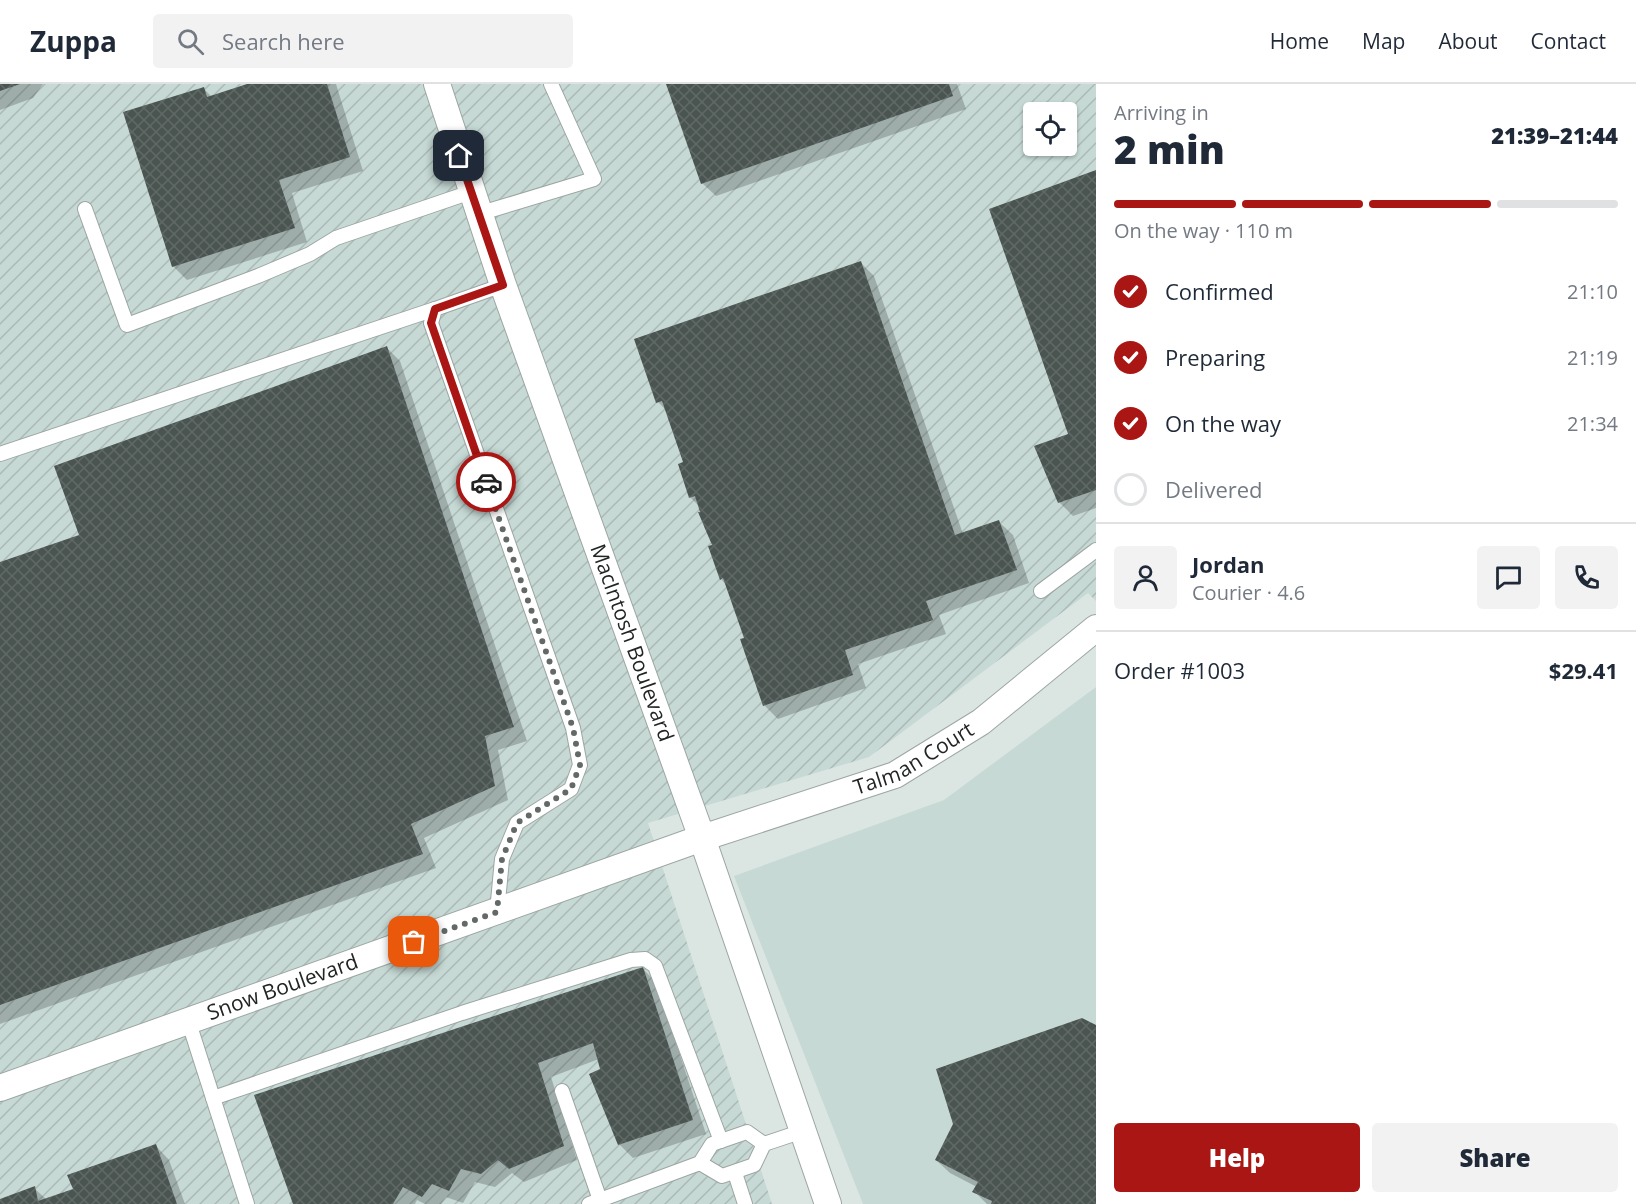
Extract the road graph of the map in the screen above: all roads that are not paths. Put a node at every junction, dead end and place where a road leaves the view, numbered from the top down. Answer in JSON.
{"nodes":[{"id":1,"x":437,"y":84,"type":"edge"},
{"id":2,"x":551,"y":84,"type":"edge"},
{"id":3,"x":475,"y":203,"type":"junction"},
{"id":4,"x":85,"y":209,"type":"dead end"},
{"id":5,"x":503,"y":285,"type":"junction"},
{"id":6,"x":435,"y":309,"type":"junction"},
{"id":7,"x":0,"y":454,"type":"edge"},
{"id":8,"x":1096,"y":549,"type":"edge"},
{"id":9,"x":1041,"y":591,"type":"dead end"},
{"id":10,"x":1096,"y":628,"type":"edge"},
{"id":11,"x":702,"y":838,"type":"junction"},
{"id":12,"x":497,"y":912,"type":"junction"},
{"id":13,"x":189,"y":1023,"type":"junction"},
{"id":14,"x":0,"y":1088,"type":"edge"},
{"id":15,"x":562,"y":1091,"type":"dead end"},
{"id":16,"x":213,"y":1098,"type":"junction"},
{"id":17,"x":803,"y":1131,"type":"junction"},
{"id":18,"x":722,"y":1141,"type":"junction"},
{"id":19,"x":764,"y":1143,"type":"junction"},
{"id":20,"x":700,"y":1163,"type":"junction"},
{"id":21,"x":735,"y":1173,"type":"junction"},
{"id":22,"x":595,"y":1202,"type":"edge"},
{"id":23,"x":247,"y":1204,"type":"edge"},
{"id":24,"x":745,"y":1204,"type":"edge"},
{"id":25,"x":828,"y":1204,"type":"edge"}],
"edges":[{"from":1,"to":3,"type":"street","name":"MacIntosh Boulevard"},
{"from":2,"to":3,"type":"lane"},
{"from":3,"to":4,"type":"lane"},
{"from":3,"to":5,"type":"street","name":"MacIntosh Boulevard"},
{"from":5,"to":6,"type":"lane"},
{"from":5,"to":11,"type":"street","name":"MacIntosh Boulevard"},
{"from":6,"to":7,"type":"lane"},
{"from":6,"to":12,"type":"lane"},
{"from":8,"to":9,"type":"lane"},
{"from":10,"to":11,"type":"street","name":"Talman Court"},
{"from":11,"to":12,"type":"street","name":"Snow Boulevard"},
{"from":11,"to":17,"type":"street","name":"MacIntosh Boulevard"},
{"from":12,"to":13,"type":"street","name":"Snow Boulevard"},
{"from":13,"to":14,"type":"street","name":"Snow Boulevard"},
{"from":13,"to":16,"type":"lane"},
{"from":15,"to":22,"type":"lane"},
{"from":16,"to":18,"type":"lane"},
{"from":16,"to":23,"type":"lane"},
{"from":17,"to":19,"type":"lane"},
{"from":17,"to":25,"type":"street","name":"MacIntosh Boulevard"},
{"from":18,"to":19,"type":"lane"},
{"from":18,"to":20,"type":"lane"},
{"from":19,"to":21,"type":"lane"},
{"from":20,"to":21,"type":"lane"},
{"from":20,"to":22,"type":"lane"},
{"from":21,"to":24,"type":"lane"}]}
